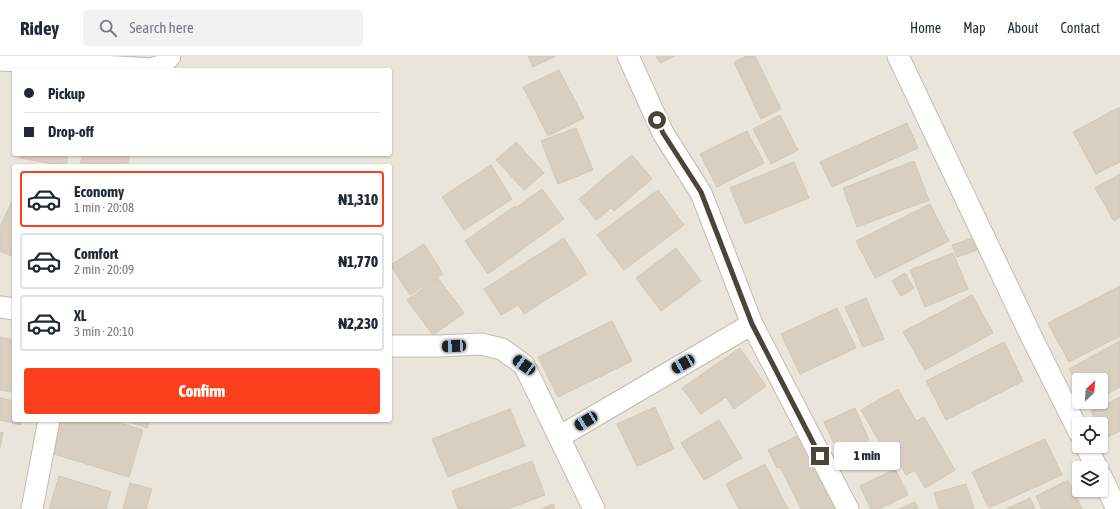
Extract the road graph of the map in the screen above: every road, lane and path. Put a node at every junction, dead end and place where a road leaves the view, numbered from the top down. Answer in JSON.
{"nodes":[{"id":1,"x":170,"y":56,"type":"edge"},
{"id":2,"x":628,"y":56,"type":"edge"},
{"id":3,"x":898,"y":56,"type":"edge"},
{"id":4,"x":0,"y":60,"type":"edge"},
{"id":5,"x":135,"y":68,"type":"edge"},
{"id":6,"x":154,"y":68,"type":"edge"},
{"id":7,"x":0,"y":307,"type":"edge"},
{"id":8,"x":12,"y":309,"type":"edge"},
{"id":9,"x":752,"y":324,"type":"junction"},
{"id":10,"x":392,"y":346,"type":"edge"},
{"id":11,"x":1072,"y":418,"type":"edge"},
{"id":12,"x":49,"y":422,"type":"edge"},
{"id":13,"x":559,"y":437,"type":"junction"},
{"id":14,"x":1108,"y":490,"type":"edge"},
{"id":15,"x":32,"y":509,"type":"edge"},
{"id":16,"x":594,"y":509,"type":"edge"},
{"id":17,"x":848,"y":509,"type":"edge"},
{"id":18,"x":1118,"y":509,"type":"edge"}],
"edges":[{"from":1,"to":6,"type":"street"},
{"from":2,"to":9,"type":"street"},
{"from":3,"to":11,"type":"street"},
{"from":4,"to":5,"type":"street"},
{"from":7,"to":8,"type":"street"},
{"from":9,"to":13,"type":"street"},
{"from":9,"to":17,"type":"street"},
{"from":10,"to":13,"type":"street"},
{"from":12,"to":15,"type":"street"},
{"from":13,"to":16,"type":"street"},
{"from":14,"to":18,"type":"street"}]}
